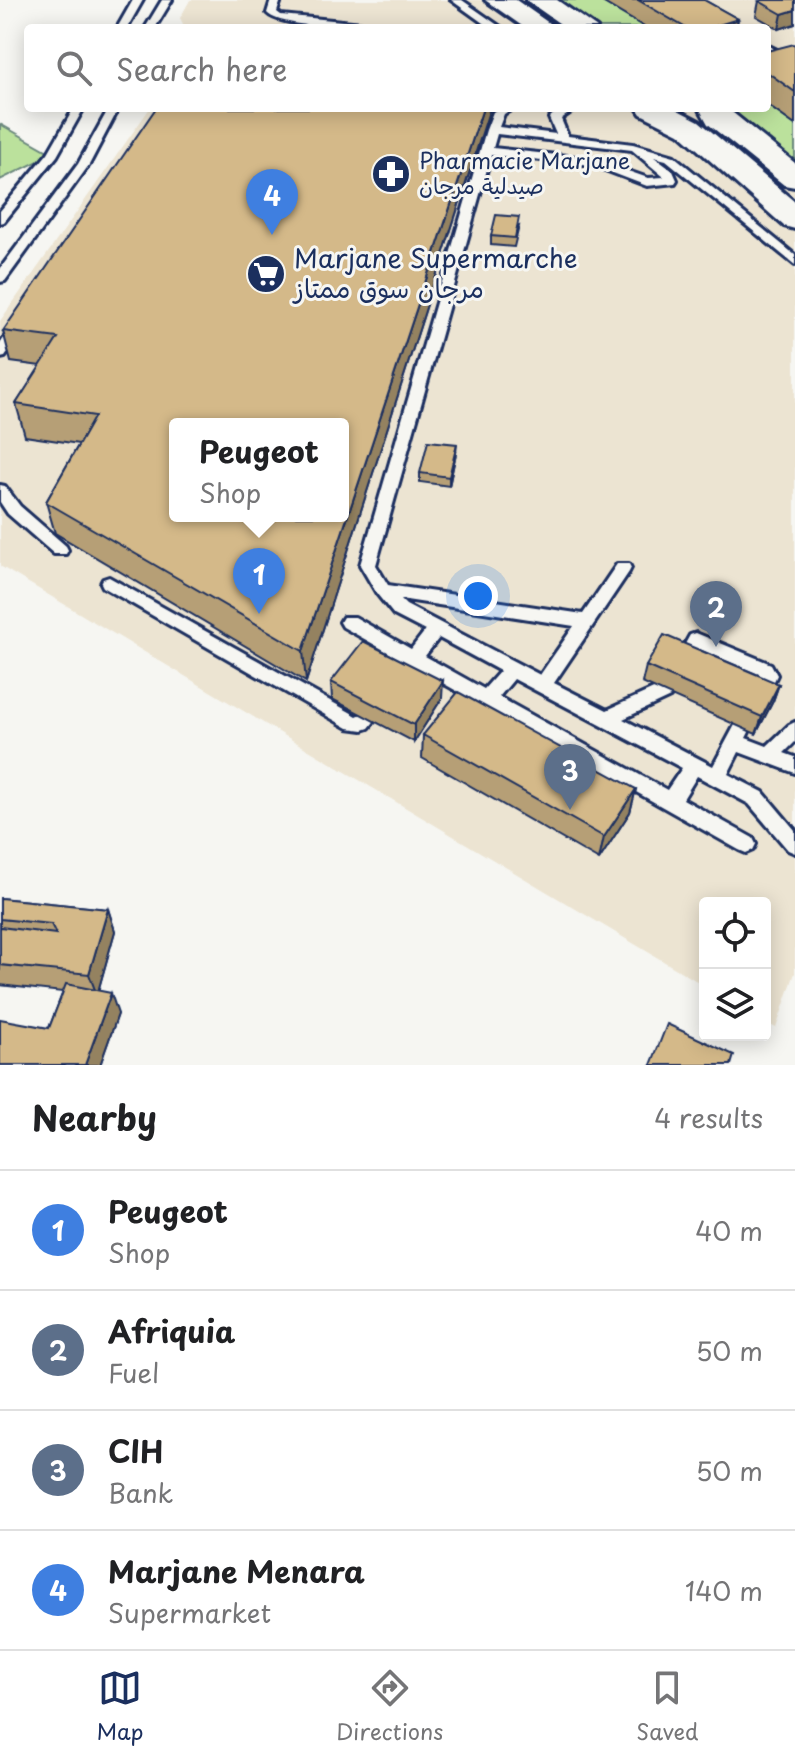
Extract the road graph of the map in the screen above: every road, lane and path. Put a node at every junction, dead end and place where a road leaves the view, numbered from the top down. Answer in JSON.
{"nodes":[{"id":1,"x":138,"y":0,"type":"edge"},
{"id":2,"x":167,"y":0,"type":"edge"},
{"id":3,"x":276,"y":0,"type":"edge"},
{"id":4,"x":456,"y":0,"type":"edge"},
{"id":5,"x":511,"y":16,"type":"edge"},
{"id":6,"x":124,"y":24,"type":"edge"},
{"id":7,"x":156,"y":24,"type":"edge"},
{"id":8,"x":341,"y":24,"type":"edge"},
{"id":9,"x":532,"y":24,"type":"edge"},
{"id":10,"x":560,"y":24,"type":"edge"},
{"id":11,"x":771,"y":50,"type":"edge"},
{"id":12,"x":784,"y":56,"type":"junction"},
{"id":13,"x":771,"y":59,"type":"edge"},
{"id":14,"x":795,"y":63,"type":"edge"},
{"id":15,"x":77,"y":112,"type":"edge"},
{"id":16,"x":112,"y":112,"type":"edge"},
{"id":17,"x":501,"y":112,"type":"edge"},
{"id":18,"x":565,"y":112,"type":"edge"},
{"id":19,"x":659,"y":112,"type":"edge"},
{"id":20,"x":715,"y":112,"type":"edge"},
{"id":21,"x":492,"y":130,"type":"junction"},
{"id":22,"x":563,"y":138,"type":"junction"},
{"id":23,"x":633,"y":147,"type":"junction"},
{"id":24,"x":487,"y":151,"type":"junction"},
{"id":25,"x":795,"y":178,"type":"edge"},
{"id":26,"x":0,"y":219,"type":"edge"},
{"id":27,"x":795,"y":219,"type":"edge"},
{"id":28,"x":795,"y":261,"type":"edge"},
{"id":29,"x":0,"y":278,"type":"edge"},
{"id":30,"x":26,"y":315,"type":"edge"},
{"id":31,"x":0,"y":354,"type":"edge"},
{"id":32,"x":0,"y":490,"type":"edge"},
{"id":33,"x":60,"y":550,"type":"dead end"},
{"id":34,"x":623,"y":568,"type":"dead end"},
{"id":35,"x":109,"y":583,"type":"dead end"},
{"id":36,"x":383,"y":590,"type":"junction"},
{"id":37,"x":587,"y":621,"type":"junction"},
{"id":38,"x":349,"y":622,"type":"dead end"},
{"id":39,"x":436,"y":629,"type":"junction"},
{"id":40,"x":414,"y":658,"type":"junction"},
{"id":41,"x":684,"y":662,"type":"edge"},
{"id":42,"x":512,"y":669,"type":"junction"},
{"id":43,"x":400,"y":677,"type":"edge"},
{"id":44,"x":543,"y":685,"type":"junction"},
{"id":45,"x":664,"y":692,"type":"edge"},
{"id":46,"x":759,"y":695,"type":"edge"},
{"id":47,"x":486,"y":699,"type":"junction"},
{"id":48,"x":368,"y":718,"type":"edge"},
{"id":49,"x":606,"y":719,"type":"junction"},
{"id":50,"x":795,"y":730,"type":"edge"},
{"id":51,"x":769,"y":756,"type":"junction"},
{"id":52,"x":694,"y":765,"type":"junction"},
{"id":53,"x":795,"y":765,"type":"edge"},
{"id":54,"x":717,"y":777,"type":"junction"},
{"id":55,"x":670,"y":802,"type":"junction"},
{"id":56,"x":746,"y":844,"type":"dead end"},
{"id":57,"x":795,"y":844,"type":"edge"}],
"edges":[{"from":1,"to":6,"type":"lane"},
{"from":2,"to":7,"type":"lane"},
{"from":3,"to":8,"type":"lane"},
{"from":4,"to":5,"type":"lane"},
{"from":5,"to":9,"type":"main road"},
{"from":5,"to":10,"type":"main road"},
{"from":11,"to":12,"type":"lane"},
{"from":12,"to":13,"type":"lane"},
{"from":12,"to":14,"type":"lane"},
{"from":15,"to":26,"type":"lane"},
{"from":16,"to":29,"type":"lane"},
{"from":17,"to":21,"type":"lane"},
{"from":18,"to":22,"type":"lane"},
{"from":19,"to":27,"type":"main road"},
{"from":20,"to":25,"type":"main road"},
{"from":21,"to":22,"type":"lane"},
{"from":21,"to":24,"type":"lane"},
{"from":22,"to":23,"type":"lane"},
{"from":23,"to":24,"type":"lane"},
{"from":23,"to":28,"type":"lane"},
{"from":24,"to":36,"type":"lane"},
{"from":30,"to":31,"type":"lane"},
{"from":32,"to":33,"type":"lane"},
{"from":34,"to":37,"type":"lane"},
{"from":35,"to":48,"type":"lane"},
{"from":36,"to":37,"type":"lane"},
{"from":36,"to":39,"type":"lane"},
{"from":37,"to":44,"type":"lane"},
{"from":38,"to":40,"type":"lane"},
{"from":39,"to":40,"type":"lane"},
{"from":39,"to":42,"type":"lane"},
{"from":40,"to":43,"type":"lane"},
{"from":40,"to":47,"type":"lane"},
{"from":41,"to":46,"type":"lane"},
{"from":42,"to":44,"type":"lane"},
{"from":42,"to":47,"type":"lane"},
{"from":44,"to":49,"type":"lane"},
{"from":45,"to":49,"type":"lane"},
{"from":47,"to":55,"type":"lane"},
{"from":49,"to":52,"type":"lane"},
{"from":50,"to":51,"type":"lane"},
{"from":51,"to":53,"type":"lane"},
{"from":51,"to":54,"type":"lane"},
{"from":52,"to":54,"type":"lane"},
{"from":52,"to":55,"type":"lane"},
{"from":54,"to":57,"type":"lane"},
{"from":55,"to":56,"type":"lane"}]}
